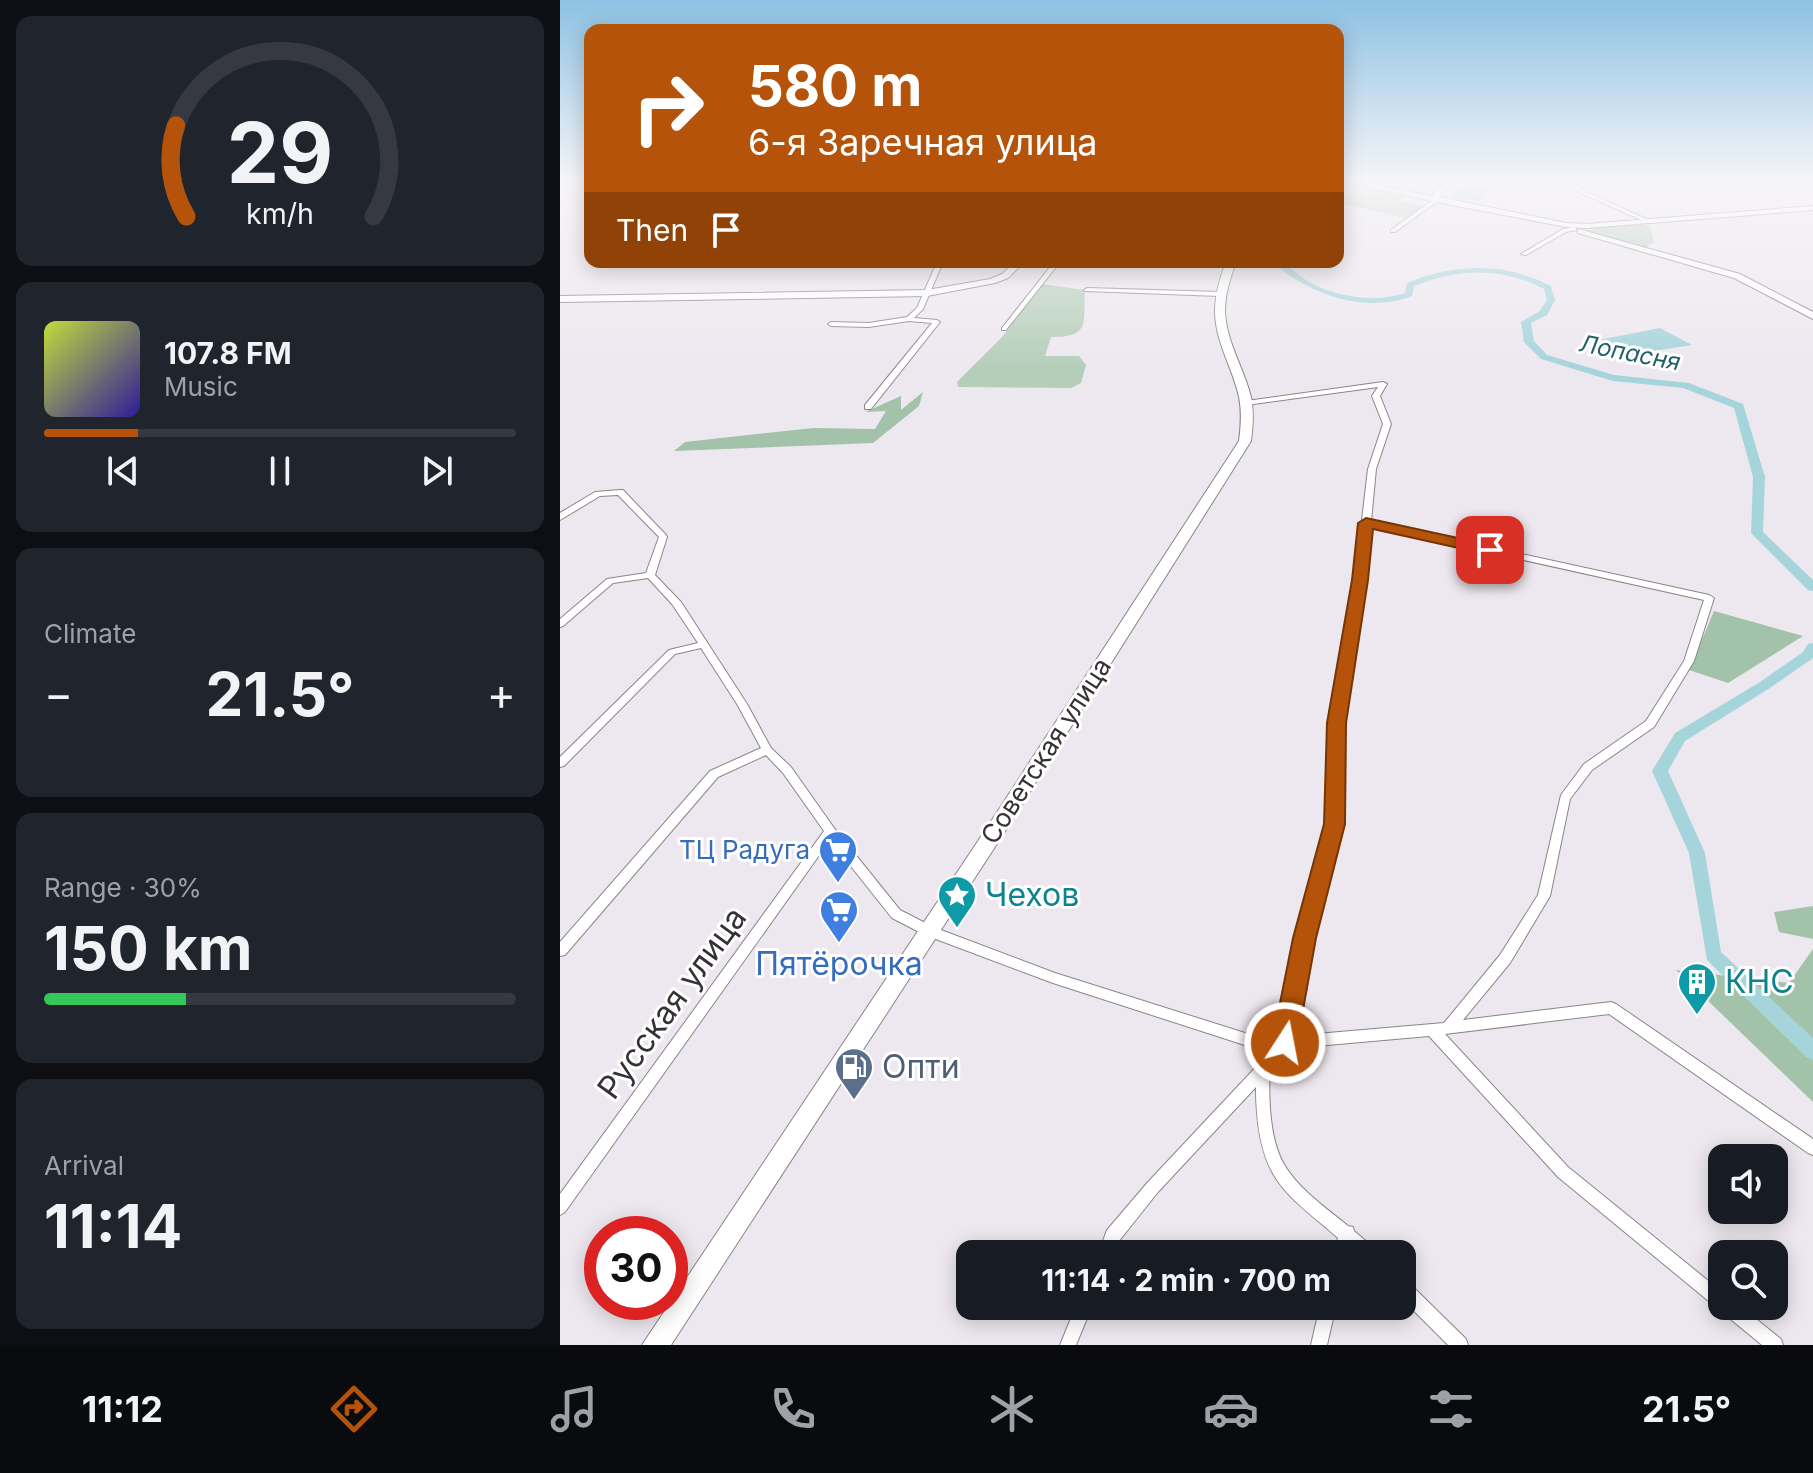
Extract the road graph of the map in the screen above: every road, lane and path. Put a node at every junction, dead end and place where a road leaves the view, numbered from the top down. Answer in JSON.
{"nodes":[{"id":1,"x":1540,"y":245,"type":"edge"},
{"id":2,"x":1631,"y":245,"type":"edge"},
{"id":3,"x":1524,"y":254,"type":"dead end"},
{"id":4,"x":937,"y":268,"type":"edge"},
{"id":5,"x":1014,"y":268,"type":"edge"},
{"id":6,"x":1052,"y":268,"type":"edge"},
{"id":7,"x":1229,"y":268,"type":"edge"},
{"id":8,"x":1087,"y":290,"type":"dead end"},
{"id":9,"x":927,"y":293,"type":"junction"},
{"id":10,"x":1220,"y":294,"type":"junction"},
{"id":11,"x":560,"y":299,"type":"edge"},
{"id":12,"x":1813,"y":316,"type":"edge"},
{"id":13,"x":909,"y":319,"type":"junction"},
{"id":14,"x":831,"y":324,"type":"dead end"},
{"id":15,"x":1004,"y":329,"type":"dead end"},
{"id":16,"x":1246,"y":403,"type":"junction"},
{"id":17,"x":868,"y":407,"type":"dead end"},
{"id":18,"x":560,"y":517,"type":"edge"},
{"id":19,"x":1366,"y":523,"type":"junction"},
{"id":20,"x":650,"y":575,"type":"junction"},
{"id":21,"x":560,"y":624,"type":"edge"},
{"id":22,"x":702,"y":645,"type":"junction"},
{"id":23,"x":767,"y":750,"type":"junction"},
{"id":24,"x":560,"y":763,"type":"edge"},
{"id":25,"x":830,"y":831,"type":"junction"},
{"id":26,"x":929,"y":931,"type":"junction"},
{"id":27,"x":560,"y":951,"type":"edge"},
{"id":28,"x":1449,"y":1027,"type":"junction"},
{"id":29,"x":1432,"y":1030,"type":"junction"},
{"id":30,"x":1285,"y":1043,"type":"junction"},
{"id":31,"x":1264,"y":1045,"type":"junction"},
{"id":32,"x":1262,"y":1070,"type":"junction"},
{"id":33,"x":1813,"y":1148,"type":"edge"},
{"id":34,"x":560,"y":1207,"type":"edge"},
{"id":35,"x":1347,"y":1233,"type":"junction"},
{"id":36,"x":1111,"y":1240,"type":"edge"},
{"id":37,"x":1345,"y":1240,"type":"edge"},
{"id":38,"x":1354,"y":1240,"type":"edge"},
{"id":39,"x":1708,"y":1291,"type":"edge"},
{"id":40,"x":1416,"y":1302,"type":"edge"},
{"id":41,"x":1078,"y":1320,"type":"edge"},
{"id":42,"x":1325,"y":1320,"type":"edge"},
{"id":43,"x":1744,"y":1320,"type":"edge"},
{"id":44,"x":655,"y":1345,"type":"edge"},
{"id":45,"x":1068,"y":1345,"type":"edge"},
{"id":46,"x":1319,"y":1345,"type":"edge"},
{"id":47,"x":1460,"y":1345,"type":"edge"},
{"id":48,"x":1775,"y":1345,"type":"edge"}],
"edges":[{"from":1,"to":3,"type":"street"},
{"from":2,"to":12,"type":"main road"},
{"from":4,"to":9,"type":"street"},
{"from":5,"to":9,"type":"main road"},
{"from":6,"to":15,"type":"street"},
{"from":7,"to":10,"type":"main road"},
{"from":8,"to":10,"type":"street"},
{"from":9,"to":11,"type":"main road"},
{"from":9,"to":13,"type":"street"},
{"from":10,"to":16,"type":"main road","name":"Советская улица"},
{"from":13,"to":14,"type":"street"},
{"from":13,"to":17,"type":"street"},
{"from":16,"to":19,"type":"street"},
{"from":16,"to":26,"type":"main road","name":"Советская улица"},
{"from":18,"to":20,"type":"street"},
{"from":19,"to":28,"type":"street"},
{"from":19,"to":30,"type":"street"},
{"from":20,"to":21,"type":"street"},
{"from":20,"to":22,"type":"street"},
{"from":22,"to":23,"type":"street"},
{"from":22,"to":24,"type":"street"},
{"from":23,"to":25,"type":"street"},
{"from":23,"to":27,"type":"street"},
{"from":25,"to":26,"type":"street"},
{"from":25,"to":34,"type":"street","name":"Русская улица"},
{"from":26,"to":31,"type":"street"},
{"from":26,"to":44,"type":"main road","name":"Советская улица"},
{"from":28,"to":29,"type":"street"},
{"from":28,"to":33,"type":"street"},
{"from":29,"to":30,"type":"street"},
{"from":29,"to":39,"type":"street"},
{"from":30,"to":31,"type":"street"},
{"from":31,"to":32,"type":"street"},
{"from":32,"to":35,"type":"street"},
{"from":32,"to":36,"type":"street"},
{"from":35,"to":37,"type":"street"},
{"from":35,"to":38,"type":"street"},
{"from":40,"to":47,"type":"street"},
{"from":41,"to":45,"type":"street"},
{"from":42,"to":46,"type":"street"},
{"from":43,"to":48,"type":"street"}]}
